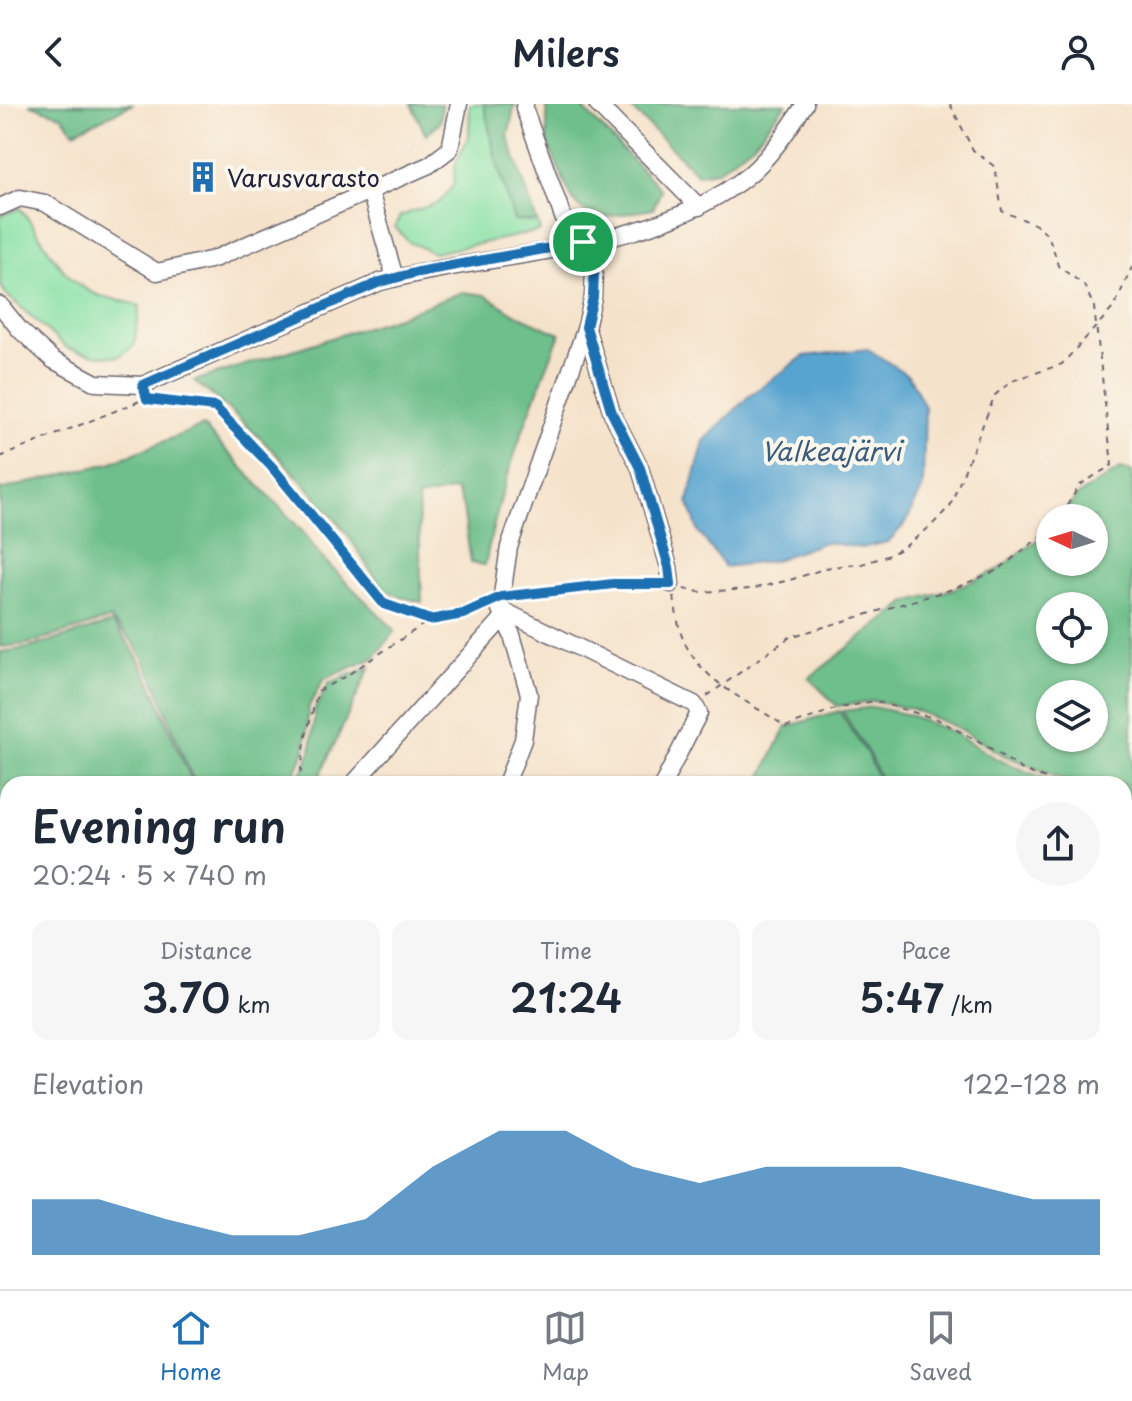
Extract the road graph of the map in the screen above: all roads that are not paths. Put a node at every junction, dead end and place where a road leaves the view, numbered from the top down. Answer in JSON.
{"nodes":[{"id":1,"x":459,"y":104,"type":"edge"},
{"id":2,"x":525,"y":104,"type":"edge"},
{"id":3,"x":597,"y":104,"type":"edge"},
{"id":4,"x":805,"y":104,"type":"edge"},
{"id":5,"x":370,"y":191,"type":"junction"},
{"id":6,"x":0,"y":207,"type":"edge"},
{"id":7,"x":699,"y":207,"type":"junction"},
{"id":8,"x":583,"y":242,"type":"junction"},
{"id":9,"x":395,"y":278,"type":"junction"},
{"id":10,"x":0,"y":305,"type":"edge"},
{"id":11,"x":586,"y":327,"type":"junction"},
{"id":12,"x":671,"y":584,"type":"road end"},
{"id":13,"x":501,"y":608,"type":"junction"},
{"id":14,"x":360,"y":776,"type":"edge"},
{"id":15,"x":509,"y":776,"type":"edge"},
{"id":16,"x":667,"y":776,"type":"edge"}],
"edges":[{"from":1,"to":5,"type":"street"},
{"from":2,"to":8,"type":"street"},
{"from":3,"to":7,"type":"street"},
{"from":4,"to":7,"type":"street"},
{"from":5,"to":6,"type":"street"},
{"from":5,"to":9,"type":"street"},
{"from":7,"to":8,"type":"street"},
{"from":8,"to":9,"type":"street"},
{"from":8,"to":11,"type":"street"},
{"from":9,"to":10,"type":"street"},
{"from":11,"to":12,"type":"street"},
{"from":11,"to":13,"type":"street"},
{"from":13,"to":14,"type":"street"},
{"from":13,"to":15,"type":"street"},
{"from":13,"to":16,"type":"street"}]}
